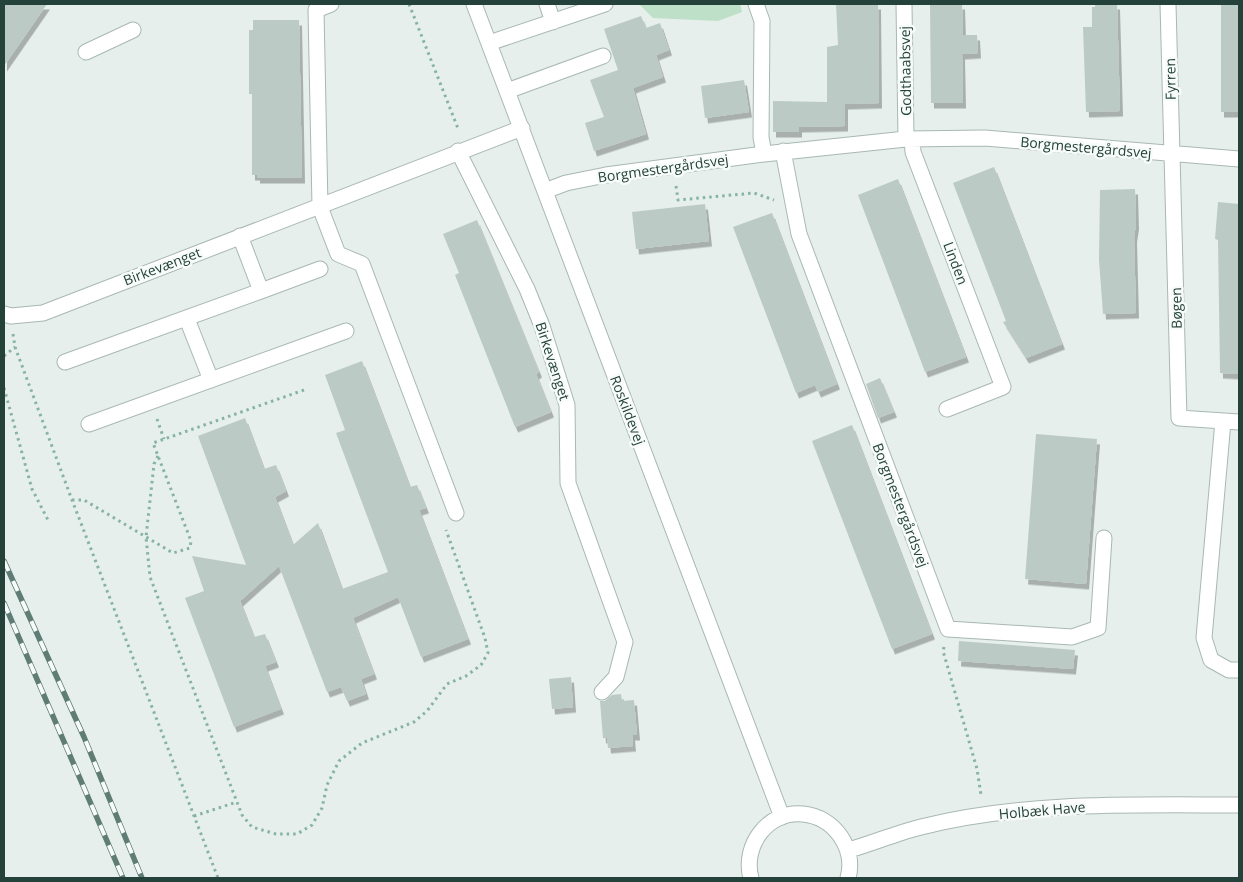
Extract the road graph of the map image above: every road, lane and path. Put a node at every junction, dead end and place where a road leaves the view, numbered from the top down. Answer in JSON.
{"nodes":[{"id":1,"x":331,"y":4,"type":"edge"},
{"id":2,"x":409,"y":4,"type":"edge"},
{"id":3,"x":474,"y":4,"type":"edge"},
{"id":4,"x":547,"y":4,"type":"edge"},
{"id":5,"x":606,"y":4,"type":"edge"},
{"id":6,"x":756,"y":4,"type":"edge"},
{"id":7,"x":904,"y":4,"type":"edge"},
{"id":8,"x":1168,"y":4,"type":"edge"},
{"id":9,"x":553,"y":22,"type":"junction"},
{"id":10,"x":133,"y":30,"type":"dead end"},
{"id":11,"x":489,"y":43,"type":"junction"},
{"id":12,"x":86,"y":52,"type":"dead end"},
{"id":13,"x":603,"y":56,"type":"dead end"},
{"id":14,"x":507,"y":91,"type":"junction"},
{"id":15,"x":522,"y":128,"type":"junction"},
{"id":16,"x":909,"y":139,"type":"junction"},
{"id":17,"x":462,"y":150,"type":"junction"},
{"id":18,"x":783,"y":152,"type":"junction"},
{"id":19,"x":764,"y":154,"type":"junction"},
{"id":20,"x":1172,"y":154,"type":"junction"},
{"id":21,"x":1239,"y":159,"type":"edge"},
{"id":22,"x":674,"y":165,"type":"junction"},
{"id":23,"x":545,"y":191,"type":"junction"},
{"id":24,"x":791,"y":199,"type":"junction"},
{"id":25,"x":320,"y":207,"type":"junction"},
{"id":26,"x":240,"y":236,"type":"junction"},
{"id":27,"x":320,"y":269,"type":"dead end"},
{"id":28,"x":261,"y":291,"type":"junction"},
{"id":29,"x":7,"y":315,"type":"edge"},
{"id":30,"x":187,"y":319,"type":"junction"},
{"id":31,"x":346,"y":331,"type":"dead end"},
{"id":32,"x":15,"y":347,"type":"junction"},
{"id":33,"x":4,"y":356,"type":"edge"},
{"id":34,"x":65,"y":362,"type":"dead end"},
{"id":35,"x":212,"y":380,"type":"junction"},
{"id":36,"x":4,"y":388,"type":"edge"},
{"id":37,"x":304,"y":390,"type":"dead end"},
{"id":38,"x":948,"y":409,"type":"dead end"},
{"id":39,"x":1223,"y":421,"type":"junction"},
{"id":40,"x":1239,"y":422,"type":"edge"},
{"id":41,"x":89,"y":424,"type":"dead end"},
{"id":42,"x":158,"y":456,"type":"junction"},
{"id":43,"x":72,"y":500,"type":"junction"},
{"id":44,"x":456,"y":513,"type":"joint"},
{"id":45,"x":49,"y":522,"type":"dead end"},
{"id":46,"x":146,"y":537,"type":"junction"},
{"id":47,"x":1104,"y":538,"type":"dead end"},
{"id":48,"x":948,"y":629,"type":"junction"},
{"id":49,"x":1239,"y":670,"type":"edge"},
{"id":50,"x":602,"y":692,"type":"dead end"},
{"id":51,"x":237,"y":802,"type":"junction"},
{"id":52,"x":1239,"y":804,"type":"edge"},
{"id":53,"x":984,"y":815,"type":"junction"},
{"id":54,"x":194,"y":816,"type":"junction"},
{"id":55,"x":782,"y":817,"type":"junction"},
{"id":56,"x":849,"y":850,"type":"junction"},
{"id":57,"x":218,"y":878,"type":"edge"},
{"id":58,"x":751,"y":878,"type":"edge"},
{"id":59,"x":848,"y":878,"type":"edge"}],
"edges":[{"from":1,"to":25,"type":"street"},
{"from":2,"to":17,"type":"path"},
{"from":3,"to":11,"type":"street","name":"Roskildevej"},
{"from":4,"to":9,"type":"street"},
{"from":5,"to":9,"type":"street"},
{"from":6,"to":19,"type":"street"},
{"from":7,"to":16,"type":"street","name":"Godthaabsvej"},
{"from":8,"to":20,"type":"street","name":"Fyrren"},
{"from":9,"to":11,"type":"street"},
{"from":10,"to":12,"type":"street"},
{"from":11,"to":14,"type":"street","name":"Roskildevej"},
{"from":13,"to":14,"type":"street"},
{"from":14,"to":15,"type":"street","name":"Roskildevej"},
{"from":15,"to":17,"type":"street","name":"Birkevænget"},
{"from":15,"to":23,"type":"street","name":"Roskildevej"},
{"from":16,"to":18,"type":"street","name":"Borgmestergårdsvej"},
{"from":16,"to":20,"type":"street","name":"Borgmestergårdsvej"},
{"from":16,"to":38,"type":"street","name":"Linden"},
{"from":17,"to":25,"type":"street","name":"Birkevænget"},
{"from":17,"to":50,"type":"street","name":"Birkevænget"},
{"from":18,"to":19,"type":"street","name":"Borgmestergårdsvej"},
{"from":18,"to":24,"type":"street","name":"Borgmestergårdsvej"},
{"from":19,"to":22,"type":"street","name":"Borgmestergårdsvej"},
{"from":20,"to":21,"type":"street","name":"Borgmestergårdsvej"},
{"from":20,"to":39,"type":"street","name":"Bøgen"},
{"from":22,"to":23,"type":"street","name":"Borgmestergårdsvej"},
{"from":22,"to":24,"type":"path"},
{"from":23,"to":55,"type":"street","name":"Roskildevej"},
{"from":24,"to":48,"type":"street","name":"Borgmestergårdsvej"},
{"from":25,"to":26,"type":"street","name":"Birkevænget"},
{"from":25,"to":44,"type":"street"},
{"from":26,"to":28,"type":"street"},
{"from":26,"to":29,"type":"street","name":"Birkevænget"},
{"from":27,"to":28,"type":"street"},
{"from":28,"to":30,"type":"street"},
{"from":29,"to":32,"type":"path"},
{"from":30,"to":34,"type":"street"},
{"from":30,"to":35,"type":"street"},
{"from":31,"to":35,"type":"street"},
{"from":32,"to":33,"type":"path"},
{"from":32,"to":43,"type":"path"},
{"from":35,"to":41,"type":"street"},
{"from":36,"to":45,"type":"path"},
{"from":37,"to":42,"type":"path"},
{"from":39,"to":40,"type":"street","name":"Bøgen"},
{"from":39,"to":49,"type":"street"},
{"from":42,"to":46,"type":"path"},
{"from":42,"to":46,"type":"path"},
{"from":43,"to":46,"type":"path"},
{"from":43,"to":54,"type":"path"},
{"from":44,"to":51,"type":"path"},
{"from":46,"to":51,"type":"path"},
{"from":47,"to":48,"type":"street"},
{"from":48,"to":53,"type":"path"},
{"from":51,"to":54,"type":"path"},
{"from":52,"to":53,"type":"street","name":"Holbæk Have"},
{"from":53,"to":56,"type":"street","name":"Holbæk Have"},
{"from":54,"to":57,"type":"path"},
{"from":55,"to":56,"type":"street"},
{"from":55,"to":58,"type":"street"},
{"from":56,"to":59,"type":"street"}]}
